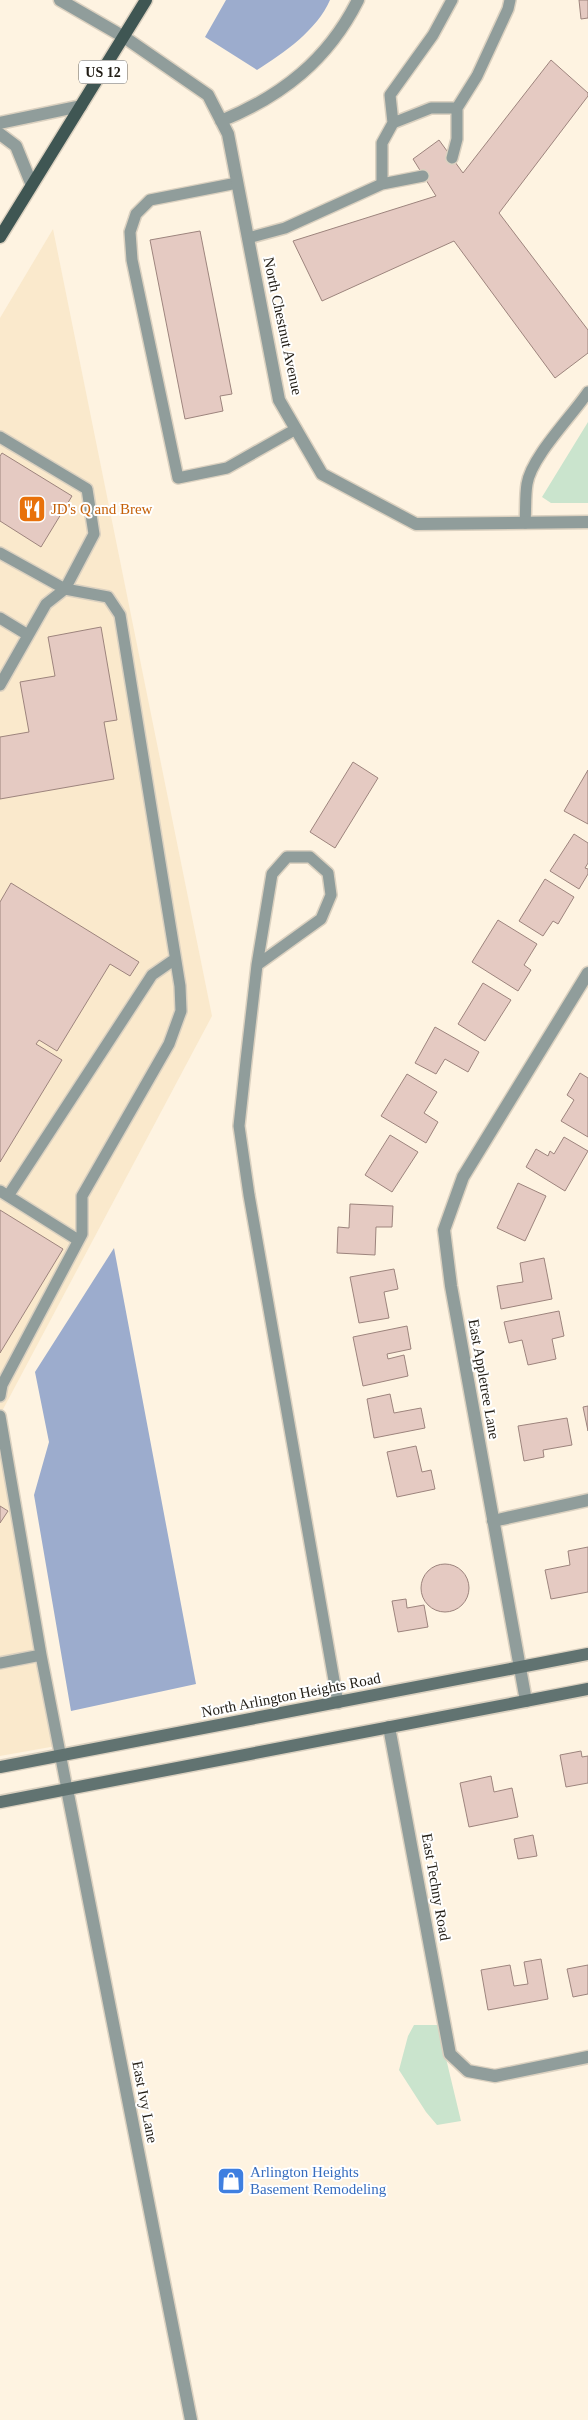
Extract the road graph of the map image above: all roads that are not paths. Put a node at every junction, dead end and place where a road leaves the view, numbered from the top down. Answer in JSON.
{"nodes":[{"id":1,"x":60,"y":0,"type":"edge"},
{"id":2,"x":146,"y":0,"type":"edge"},
{"id":3,"x":358,"y":0,"type":"edge"},
{"id":4,"x":452,"y":0,"type":"edge"},
{"id":5,"x":510,"y":0,"type":"edge"},
{"id":6,"x":124,"y":37,"type":"junction"},
{"id":7,"x":81,"y":106,"type":"junction"},
{"id":8,"x":457,"y":108,"type":"junction"},
{"id":9,"x":221,"y":121,"type":"junction"},
{"id":10,"x":0,"y":123,"type":"edge"},
{"id":11,"x":393,"y":124,"type":"junction"},
{"id":12,"x":0,"y":134,"type":"edge"},
{"id":13,"x":452,"y":158,"type":"dead end"},
{"id":14,"x":423,"y":176,"type":"dead end"},
{"id":15,"x":31,"y":183,"type":"junction"},
{"id":16,"x":237,"y":183,"type":"junction"},
{"id":17,"x":382,"y":184,"type":"junction"},
{"id":18,"x":0,"y":237,"type":"edge"},
{"id":19,"x":248,"y":238,"type":"junction"},
{"id":20,"x":588,"y":392,"type":"edge"},
{"id":21,"x":296,"y":429,"type":"junction"},
{"id":22,"x":0,"y":437,"type":"edge"},
{"id":23,"x":588,"y":522,"type":"edge"},
{"id":24,"x":525,"y":523,"type":"junction"},
{"id":25,"x":0,"y":553,"type":"edge"},
{"id":26,"x":65,"y":589,"type":"junction"},
{"id":27,"x":0,"y":618,"type":"edge"},
{"id":28,"x":28,"y":635,"type":"junction"},
{"id":29,"x":0,"y":685,"type":"edge"},
{"id":30,"x":175,"y":959,"type":"junction"},
{"id":31,"x":257,"y":965,"type":"junction"},
{"id":32,"x":588,"y":973,"type":"edge"},
{"id":33,"x":4,"y":1194,"type":"edge"},
{"id":34,"x":78,"y":1240,"type":"junction"},
{"id":35,"x":0,"y":1396,"type":"edge"},
{"id":36,"x":0,"y":1416,"type":"edge"},
{"id":37,"x":588,"y":1500,"type":"edge"},
{"id":38,"x":493,"y":1521,"type":"junction"},
{"id":39,"x":588,"y":1654,"type":"edge"},
{"id":40,"x":41,"y":1655,"type":"junction"},
{"id":41,"x":0,"y":1663,"type":"edge"},
{"id":42,"x":520,"y":1667,"type":"junction"},
{"id":43,"x":588,"y":1689,"type":"edge"},
{"id":44,"x":526,"y":1701,"type":"junction"},
{"id":45,"x":338,"y":1703,"type":"junction"},
{"id":46,"x":390,"y":1727,"type":"junction"},
{"id":47,"x":61,"y":1756,"type":"junction"},
{"id":48,"x":0,"y":1767,"type":"edge"},
{"id":49,"x":67,"y":1790,"type":"junction"},
{"id":50,"x":0,"y":1802,"type":"edge"},
{"id":51,"x":588,"y":2058,"type":"edge"},
{"id":52,"x":191,"y":2420,"type":"edge"}],
"edges":[{"from":1,"to":6,"type":"street","name":"North Chestnut Avenue"},
{"from":2,"to":6,"type":"main road","number":"US 12"},
{"from":3,"to":9,"type":"street"},
{"from":4,"to":11,"type":"lane"},
{"from":5,"to":8,"type":"lane"},
{"from":6,"to":7,"type":"main road","number":"US 12"},
{"from":6,"to":9,"type":"street","name":"North Chestnut Avenue"},
{"from":7,"to":10,"type":"street"},
{"from":7,"to":15,"type":"main road","number":"US 12"},
{"from":8,"to":11,"type":"lane"},
{"from":8,"to":13,"type":"lane"},
{"from":9,"to":16,"type":"street","name":"North Chestnut Avenue"},
{"from":11,"to":17,"type":"lane"},
{"from":12,"to":15,"type":"street"},
{"from":14,"to":17,"type":"lane"},
{"from":15,"to":18,"type":"main road","number":"US 12"},
{"from":16,"to":19,"type":"street","name":"North Chestnut Avenue"},
{"from":16,"to":21,"type":"lane"},
{"from":17,"to":19,"type":"lane"},
{"from":19,"to":21,"type":"street","name":"North Chestnut Avenue"},
{"from":20,"to":24,"type":"lane"},
{"from":21,"to":24,"type":"street","name":"North Chestnut Avenue"},
{"from":22,"to":26,"type":"lane"},
{"from":23,"to":24,"type":"street","name":"North Chestnut Avenue"},
{"from":25,"to":26,"type":"lane"},
{"from":26,"to":28,"type":"lane"},
{"from":26,"to":30,"type":"lane"},
{"from":27,"to":28,"type":"lane"},
{"from":28,"to":29,"type":"lane"},
{"from":30,"to":33,"type":"lane"},
{"from":30,"to":34,"type":"lane"},
{"from":31,"to":31,"type":"lane"},
{"from":31,"to":45,"type":"lane"},
{"from":32,"to":38,"type":"street","name":"East Appletree Lane"},
{"from":33,"to":34,"type":"lane"},
{"from":34,"to":35,"type":"lane"},
{"from":36,"to":40,"type":"lane"},
{"from":37,"to":38,"type":"street"},
{"from":38,"to":42,"type":"street","name":"East Appletree Lane"},
{"from":39,"to":42,"type":"main road","name":"North Arlington Heights Road"},
{"from":40,"to":41,"type":"lane"},
{"from":40,"to":47,"type":"lane"},
{"from":42,"to":44,"type":"street","name":"East Appletree Lane"},
{"from":42,"to":45,"type":"main road","name":"North Arlington Heights Road"},
{"from":43,"to":44,"type":"main road"},
{"from":44,"to":46,"type":"main road"},
{"from":45,"to":47,"type":"main road","name":"North Arlington Heights Road"},
{"from":46,"to":49,"type":"main road"},
{"from":46,"to":51,"type":"street","name":"East Techny Road"},
{"from":47,"to":48,"type":"main road","name":"North Arlington Heights Road"},
{"from":47,"to":49,"type":"lane"},
{"from":49,"to":50,"type":"main road"},
{"from":49,"to":52,"type":"street","name":"East Ivy Lane"}]}
